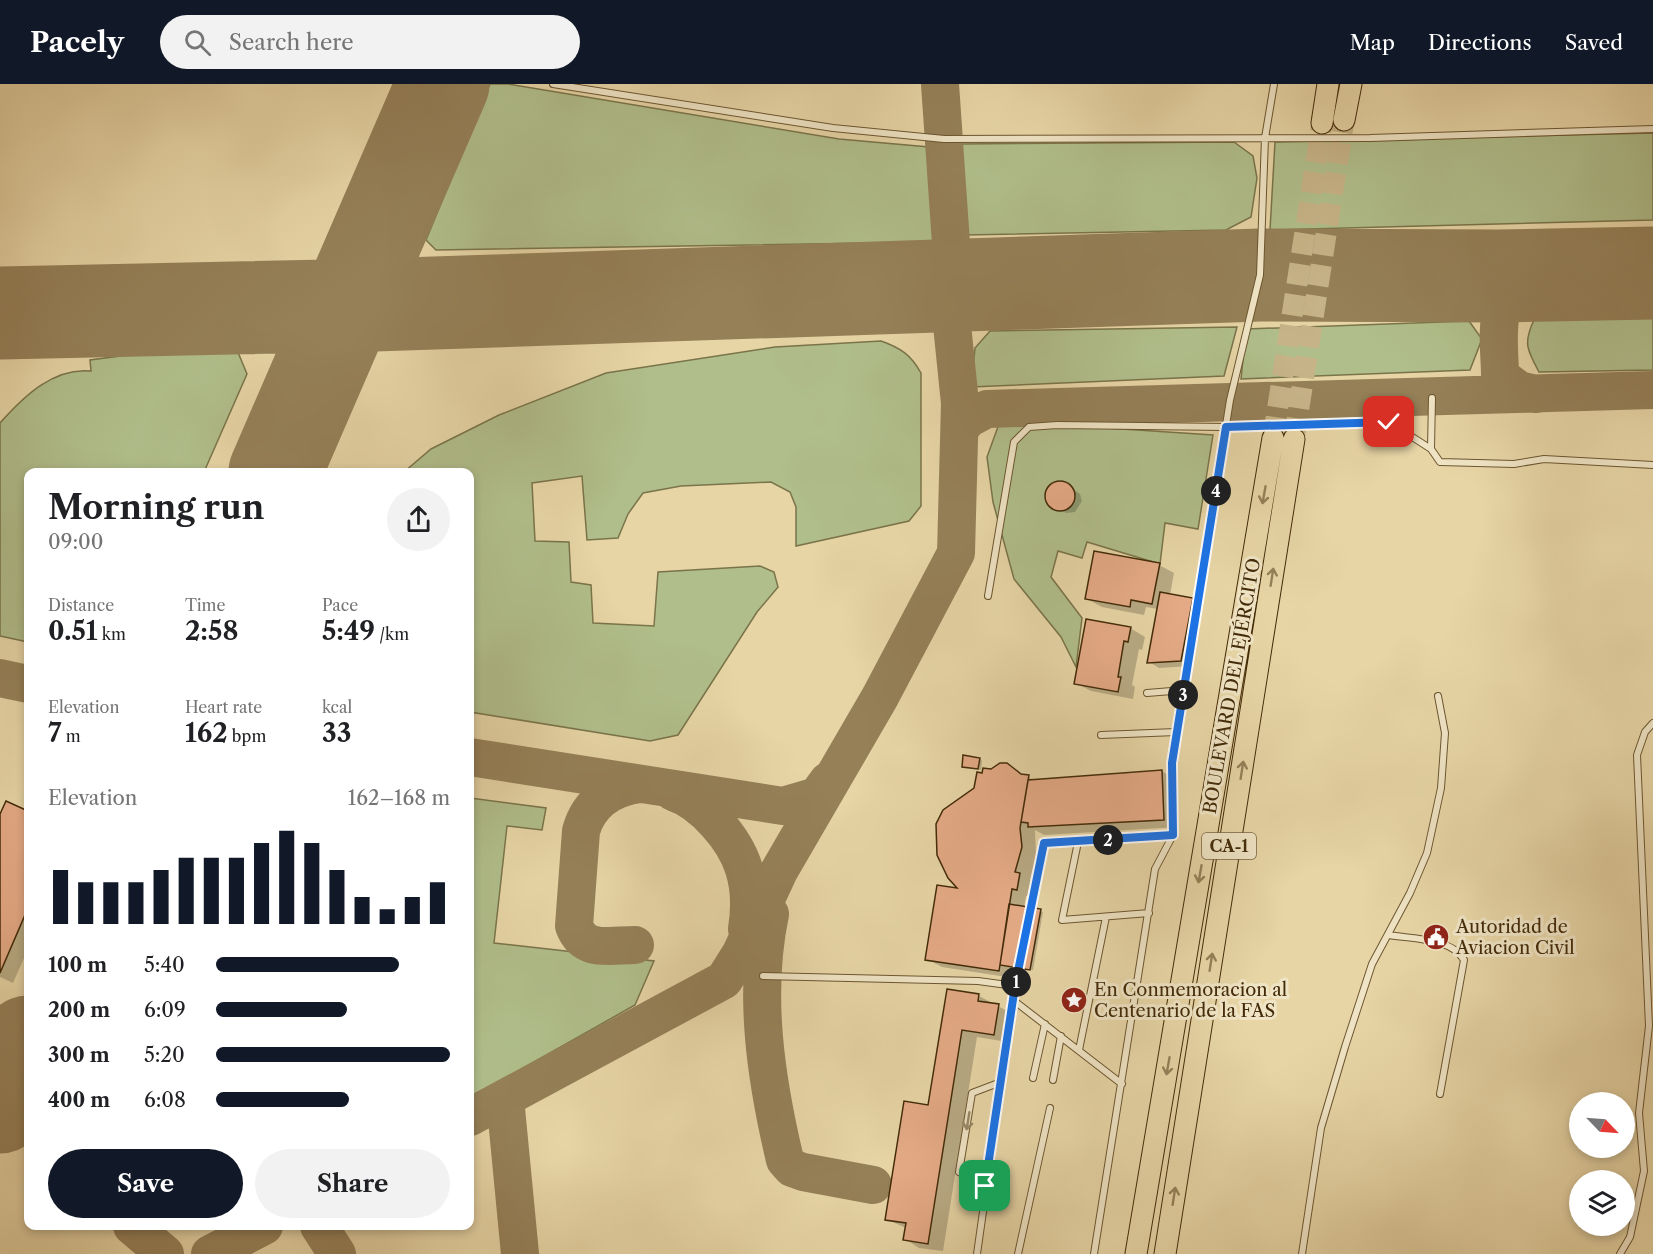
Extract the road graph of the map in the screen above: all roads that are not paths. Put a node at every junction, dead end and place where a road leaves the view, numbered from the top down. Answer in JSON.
{"nodes":[{"id":1,"x":553,"y":84,"type":"edge"},
{"id":2,"x":1274,"y":84,"type":"edge"},
{"id":3,"x":1328,"y":84,"type":"edge"},
{"id":4,"x":1351,"y":84,"type":"edge"},
{"id":5,"x":1344,"y":120,"type":"tunnel mouth"},
{"id":6,"x":1322,"y":123,"type":"tunnel mouth"},
{"id":7,"x":1653,"y":129,"type":"edge"},
{"id":8,"x":1264,"y":138,"type":"junction"},
{"id":9,"x":1432,"y":398,"type":"dead end"},
{"id":10,"x":1226,"y":427,"type":"junction"},
{"id":11,"x":1431,"y":449,"type":"junction"},
{"id":12,"x":1653,"y":465,"type":"edge"},
{"id":13,"x":988,"y":596,"type":"dead end"},
{"id":14,"x":1184,"y":690,"type":"junction"},
{"id":15,"x":1147,"y":693,"type":"dead end"},
{"id":16,"x":1438,"y":696,"type":"dead end"},
{"id":17,"x":1653,"y":723,"type":"edge"},
{"id":18,"x":1176,"y":732,"type":"junction"},
{"id":19,"x":1101,"y":735,"type":"dead end"},
{"id":20,"x":1173,"y":835,"type":"junction"},
{"id":21,"x":1078,"y":842,"type":"junction"},
{"id":22,"x":1149,"y":913,"type":"junction"},
{"id":23,"x":1106,"y":917,"type":"junction"},
{"id":24,"x":1389,"y":935,"type":"junction"},
{"id":25,"x":763,"y":976,"type":"dead end"},
{"id":26,"x":1015,"y":986,"type":"junction"},
{"id":27,"x":1013,"y":1000,"type":"junction"},
{"id":28,"x":1045,"y":1024,"type":"junction"},
{"id":29,"x":1651,"y":1026,"type":"edge"},
{"id":30,"x":1061,"y":1036,"type":"junction"},
{"id":31,"x":1079,"y":1050,"type":"junction"},
{"id":32,"x":1033,"y":1078,"type":"dead end"},
{"id":33,"x":1053,"y":1080,"type":"dead end"},
{"id":34,"x":1000,"y":1082,"type":"junction"},
{"id":35,"x":1122,"y":1084,"type":"junction"},
{"id":36,"x":1440,"y":1094,"type":"dead end"},
{"id":37,"x":1050,"y":1108,"type":"dead end"},
{"id":38,"x":985,"y":1186,"type":"junction"},
{"id":39,"x":977,"y":1254,"type":"edge"},
{"id":40,"x":1018,"y":1254,"type":"edge"},
{"id":41,"x":1094,"y":1254,"type":"edge"},
{"id":42,"x":1136,"y":1254,"type":"edge"},
{"id":43,"x":1165,"y":1254,"type":"edge"},
{"id":44,"x":1302,"y":1254,"type":"edge"},
{"id":45,"x":1620,"y":1254,"type":"edge"}],
"edges":[{"from":1,"to":8,"type":"lane"},
{"from":2,"to":8,"type":"lane"},
{"from":3,"to":6,"type":"highway"},
{"from":4,"to":5,"type":"highway"},
{"from":7,"to":8,"type":"lane"},
{"from":8,"to":10,"type":"lane"},
{"from":9,"to":11,"type":"lane"},
{"from":10,"to":11,"type":"lane"},
{"from":10,"to":13,"type":"lane"},
{"from":10,"to":14,"type":"lane"},
{"from":11,"to":12,"type":"lane"},
{"from":14,"to":15,"type":"lane"},
{"from":14,"to":18,"type":"lane"},
{"from":16,"to":24,"type":"lane"},
{"from":17,"to":29,"type":"lane"},
{"from":18,"to":19,"type":"lane"},
{"from":18,"to":20,"type":"lane"},
{"from":20,"to":21,"type":"lane"},
{"from":20,"to":22,"type":"lane"},
{"from":21,"to":23,"type":"lane"},
{"from":21,"to":26,"type":"lane"},
{"from":22,"to":23,"type":"lane"},
{"from":22,"to":35,"type":"lane"},
{"from":23,"to":31,"type":"lane"},
{"from":24,"to":36,"type":"lane"},
{"from":24,"to":44,"type":"lane"},
{"from":25,"to":26,"type":"lane"},
{"from":26,"to":27,"type":"lane"},
{"from":27,"to":28,"type":"lane"},
{"from":27,"to":34,"type":"lane"},
{"from":28,"to":30,"type":"lane"},
{"from":28,"to":32,"type":"lane"},
{"from":29,"to":45,"type":"lane"},
{"from":30,"to":31,"type":"lane"},
{"from":30,"to":33,"type":"lane"},
{"from":31,"to":35,"type":"lane"},
{"from":34,"to":38,"type":"lane"},
{"from":34,"to":38,"type":"lane","one_way":true},
{"from":35,"to":41,"type":"lane"},
{"from":37,"to":40,"type":"lane"},
{"from":38,"to":39,"type":"lane"},
{"from":43,"to":42,"type":"highway","name":"BOULEVARD DEL EJÉRCITO","number":"CA-1","one_way":true}]}
